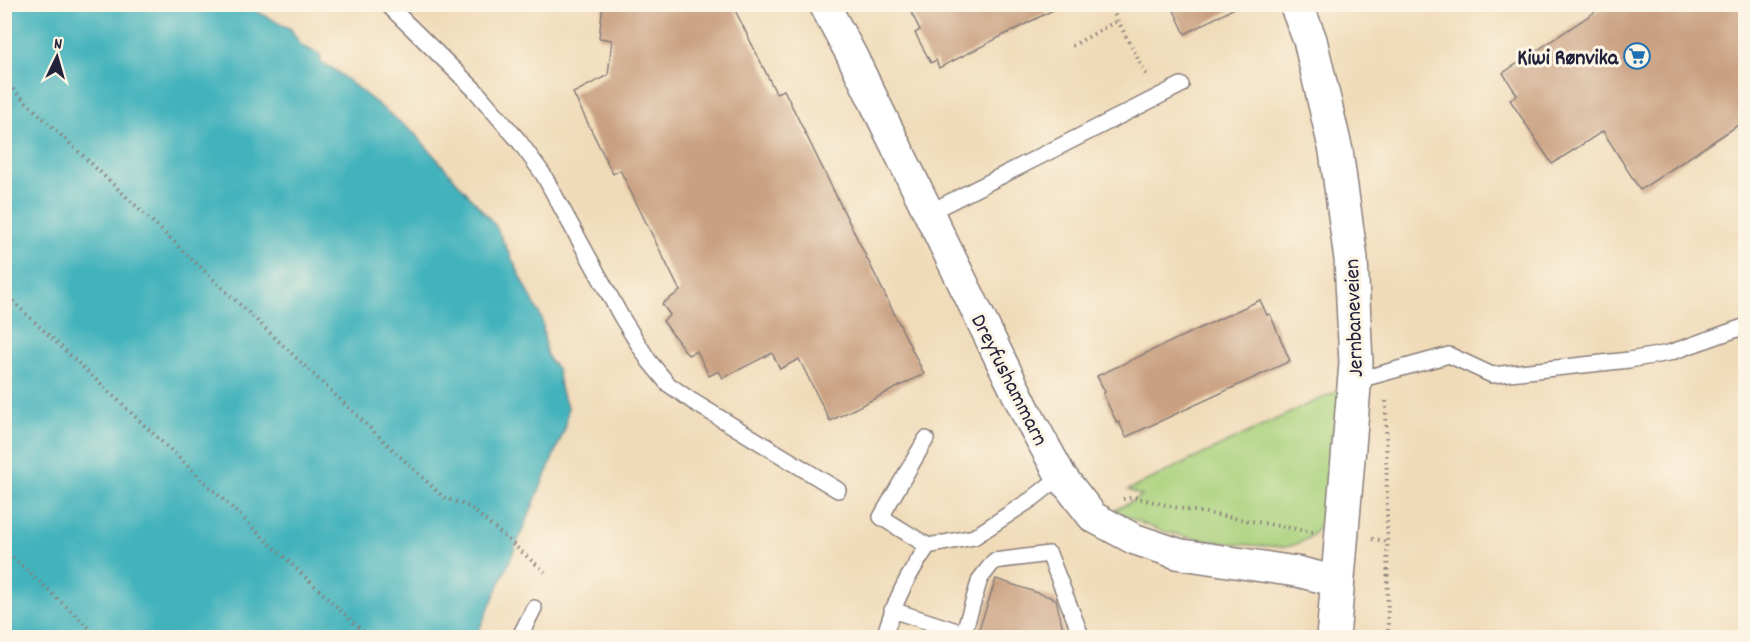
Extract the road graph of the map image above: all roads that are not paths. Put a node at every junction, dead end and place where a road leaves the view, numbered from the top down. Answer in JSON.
{"nodes":[{"id":1,"x":387,"y":4,"type":"edge"},
{"id":2,"x":824,"y":4,"type":"edge"},
{"id":3,"x":1296,"y":4,"type":"edge"},
{"id":4,"x":1181,"y":85,"type":"dead end"},
{"id":5,"x":928,"y":213,"type":"junction"},
{"id":6,"x":1746,"y":326,"type":"edge"},
{"id":7,"x":1355,"y":381,"type":"junction"},
{"id":8,"x":926,"y":439,"type":"dead end"},
{"id":9,"x":1061,"y":476,"type":"junction"},
{"id":10,"x":838,"y":490,"type":"dead end"},
{"id":11,"x":928,"y":546,"type":"junction"},
{"id":12,"x":1339,"y":582,"type":"junction"},
{"id":13,"x":534,"y":608,"type":"dead end"},
{"id":14,"x":892,"y":610,"type":"junction"},
{"id":15,"x":963,"y":635,"type":"edge"},
{"id":16,"x":519,"y":638,"type":"edge"},
{"id":17,"x":884,"y":638,"type":"edge"},
{"id":18,"x":1082,"y":638,"type":"edge"},
{"id":19,"x":1334,"y":638,"type":"edge"}],
"edges":[{"from":1,"to":10,"type":"lane"},
{"from":2,"to":5,"type":"street","name":"Dreyfushammarn"},
{"from":3,"to":7,"type":"street","name":"Jernbaneveien"},
{"from":4,"to":5,"type":"lane"},
{"from":5,"to":9,"type":"street","name":"Dreyfushammarn"},
{"from":6,"to":7,"type":"lane"},
{"from":7,"to":12,"type":"street","name":"Jernbaneveien"},
{"from":8,"to":11,"type":"lane"},
{"from":9,"to":11,"type":"lane"},
{"from":9,"to":12,"type":"street","name":"Dreyfushammarn"},
{"from":11,"to":14,"type":"lane"},
{"from":12,"to":19,"type":"street","name":"Jernbaneveien"},
{"from":13,"to":16,"type":"lane"},
{"from":14,"to":15,"type":"lane"},
{"from":14,"to":17,"type":"lane"},
{"from":15,"to":18,"type":"lane"}]}
